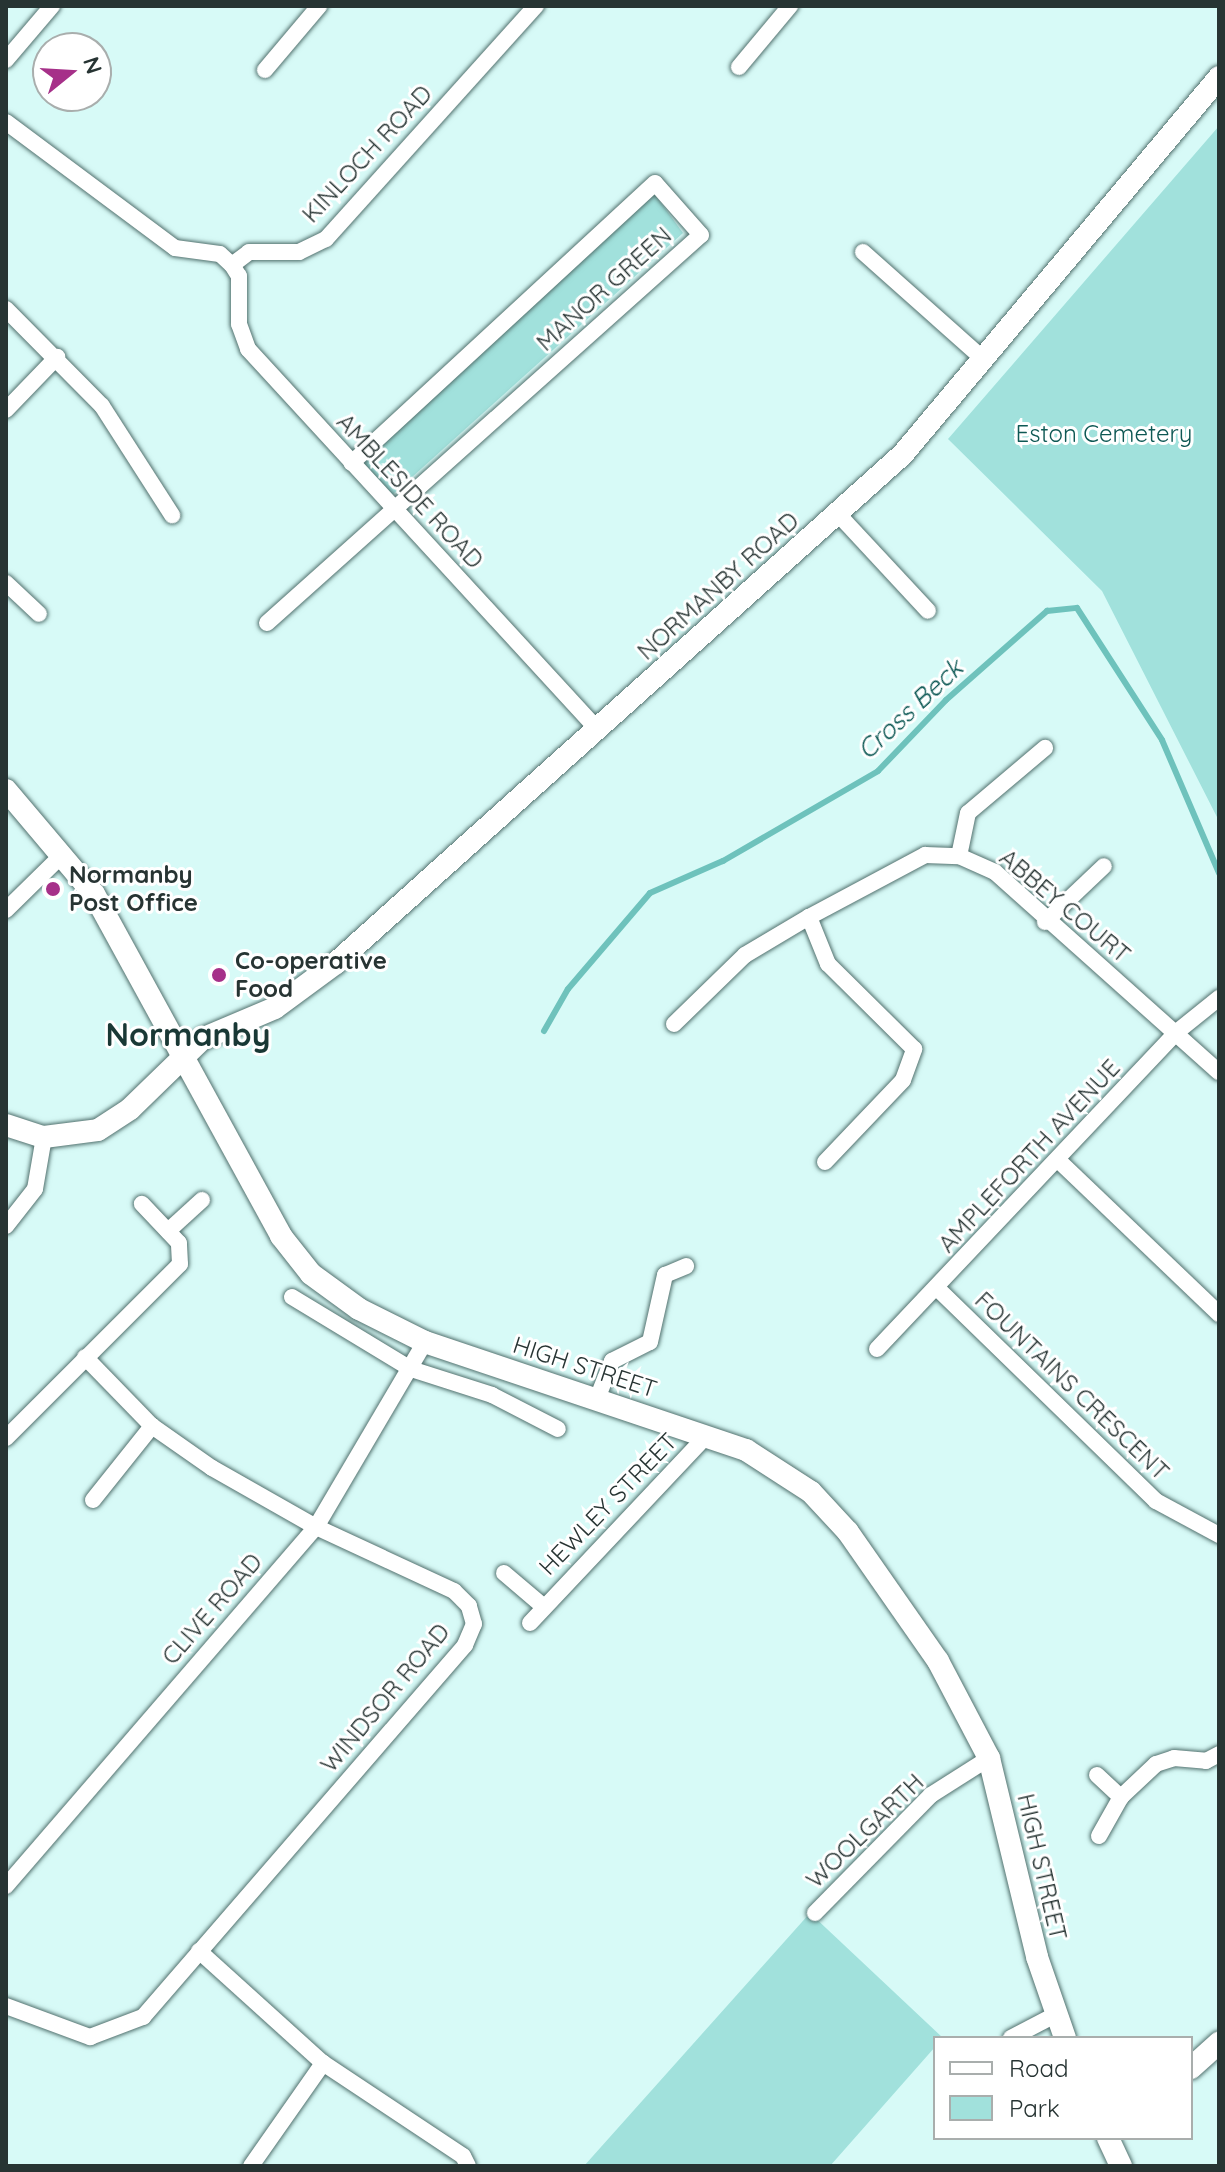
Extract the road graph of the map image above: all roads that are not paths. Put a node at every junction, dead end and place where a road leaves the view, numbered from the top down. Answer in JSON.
{"nodes":[{"id":1,"x":52,"y":6,"type":"edge"},
{"id":2,"x":319,"y":6,"type":"edge"},
{"id":3,"x":536,"y":6,"type":"edge"},
{"id":4,"x":790,"y":6,"type":"edge"},
{"id":5,"x":6,"y":60,"type":"edge"},
{"id":6,"x":739,"y":67,"type":"dead end"},
{"id":7,"x":265,"y":70,"type":"dead end"},
{"id":8,"x":1219,"y":77,"type":"edge"},
{"id":9,"x":6,"y":122,"type":"edge"},
{"id":10,"x":863,"y":252,"type":"dead end"},
{"id":11,"x":232,"y":265,"type":"junction"},
{"id":12,"x":6,"y":309,"type":"edge"},
{"id":13,"x":57,"y":357,"type":"junction"},
{"id":14,"x":982,"y":358,"type":"junction"},
{"id":15,"x":6,"y":410,"type":"edge"},
{"id":16,"x":352,"y":463,"type":"junction"},
{"id":17,"x":394,"y":509,"type":"junction"},
{"id":18,"x":838,"y":514,"type":"junction"},
{"id":19,"x":172,"y":515,"type":"dead end"},
{"id":20,"x":6,"y":583,"type":"edge"},
{"id":21,"x":928,"y":611,"type":"dead end"},
{"id":22,"x":39,"y":614,"type":"dead end"},
{"id":23,"x":267,"y":623,"type":"dead end"},
{"id":24,"x":597,"y":729,"type":"junction"},
{"id":25,"x":1045,"y":748,"type":"dead end"},
{"id":26,"x":6,"y":790,"type":"edge"},
{"id":27,"x":63,"y":854,"type":"junction"},
{"id":28,"x":959,"y":856,"type":"junction"},
{"id":29,"x":1104,"y":866,"type":"dead end"},
{"id":30,"x":6,"y":910,"type":"edge"},
{"id":31,"x":809,"y":917,"type":"junction"},
{"id":32,"x":1045,"y":922,"type":"junction"},
{"id":33,"x":1219,"y":998,"type":"edge"},
{"id":34,"x":674,"y":1024,"type":"dead end"},
{"id":35,"x":1178,"y":1031,"type":"junction"},
{"id":36,"x":183,"y":1056,"type":"junction"},
{"id":37,"x":1219,"y":1072,"type":"edge"},
{"id":38,"x":6,"y":1125,"type":"edge"},
{"id":39,"x":44,"y":1137,"type":"junction"},
{"id":40,"x":1058,"y":1160,"type":"junction"},
{"id":41,"x":825,"y":1162,"type":"dead end"},
{"id":42,"x":202,"y":1200,"type":"dead end"},
{"id":43,"x":142,"y":1204,"type":"dead end"},
{"id":44,"x":6,"y":1226,"type":"edge"},
{"id":45,"x":174,"y":1237,"type":"junction"},
{"id":46,"x":686,"y":1266,"type":"dead end"},
{"id":47,"x":938,"y":1289,"type":"junction"},
{"id":48,"x":292,"y":1297,"type":"dead end"},
{"id":49,"x":1219,"y":1314,"type":"edge"},
{"id":50,"x":425,"y":1342,"type":"junction"},
{"id":51,"x":877,"y":1349,"type":"dead end"},
{"id":52,"x":85,"y":1357,"type":"junction"},
{"id":53,"x":411,"y":1369,"type":"junction"},
{"id":54,"x":597,"y":1399,"type":"junction"},
{"id":55,"x":152,"y":1426,"type":"junction"},
{"id":56,"x":558,"y":1429,"type":"dead end"},
{"id":57,"x":707,"y":1435,"type":"junction"},
{"id":58,"x":6,"y":1438,"type":"edge"},
{"id":59,"x":93,"y":1500,"type":"dead end"},
{"id":60,"x":316,"y":1527,"type":"junction"},
{"id":61,"x":1219,"y":1535,"type":"edge"},
{"id":62,"x":504,"y":1573,"type":"dead end"},
{"id":63,"x":544,"y":1607,"type":"junction"},
{"id":64,"x":530,"y":1623,"type":"dead end"},
{"id":65,"x":1219,"y":1754,"type":"edge"},
{"id":66,"x":989,"y":1758,"type":"junction"},
{"id":67,"x":1097,"y":1775,"type":"dead end"},
{"id":68,"x":1121,"y":1797,"type":"junction"},
{"id":69,"x":1099,"y":1836,"type":"dead end"},
{"id":70,"x":6,"y":1886,"type":"edge"},
{"id":71,"x":815,"y":1913,"type":"dead end"},
{"id":72,"x":199,"y":1951,"type":"junction"},
{"id":73,"x":6,"y":2006,"type":"edge"},
{"id":74,"x":1055,"y":2015,"type":"junction"},
{"id":75,"x":1015,"y":2036,"type":"edge"},
{"id":76,"x":1064,"y":2036,"type":"edge"},
{"id":77,"x":1219,"y":2043,"type":"edge"},
{"id":78,"x":323,"y":2063,"type":"junction"},
{"id":79,"x":1193,"y":2066,"type":"edge"},
{"id":80,"x":1109,"y":2140,"type":"edge"},
{"id":81,"x":251,"y":2166,"type":"edge"},
{"id":82,"x":468,"y":2166,"type":"edge"},
{"id":83,"x":1121,"y":2166,"type":"edge"}],
"edges":[{"from":1,"to":5,"type":"street"},
{"from":2,"to":7,"type":"street"},
{"from":3,"to":11,"type":"street","name":"KINLOCH ROAD"},
{"from":4,"to":6,"type":"street"},
{"from":8,"to":14,"type":"main road","name":"NORMANBY ROAD"},
{"from":9,"to":11,"type":"street"},
{"from":10,"to":14,"type":"street"},
{"from":11,"to":16,"type":"street","name":"AMBLESIDE ROAD"},
{"from":12,"to":13,"type":"street"},
{"from":13,"to":15,"type":"street"},
{"from":13,"to":19,"type":"street"},
{"from":14,"to":18,"type":"main road","name":"NORMANBY ROAD"},
{"from":16,"to":17,"type":"street","name":"AMBLESIDE ROAD"},
{"from":16,"to":17,"type":"street","name":"MANOR GREEN"},
{"from":17,"to":23,"type":"street"},
{"from":17,"to":24,"type":"street","name":"AMBLESIDE ROAD"},
{"from":18,"to":21,"type":"street"},
{"from":18,"to":24,"type":"main road","name":"NORMANBY ROAD"},
{"from":20,"to":22,"type":"street"},
{"from":24,"to":36,"type":"main road","name":"NORMANBY ROAD"},
{"from":25,"to":28,"type":"street"},
{"from":26,"to":27,"type":"main road","name":"HIGH STREET"},
{"from":27,"to":30,"type":"street"},
{"from":27,"to":36,"type":"main road","name":"HIGH STREET"},
{"from":28,"to":31,"type":"street","name":"ABBEY COURT"},
{"from":28,"to":32,"type":"street","name":"ABBEY COURT"},
{"from":29,"to":32,"type":"street"},
{"from":31,"to":34,"type":"street","name":"ABBEY COURT"},
{"from":31,"to":41,"type":"street"},
{"from":32,"to":35,"type":"street","name":"ABBEY COURT"},
{"from":33,"to":35,"type":"street","name":"AMPLEFORTH AVENUE"},
{"from":35,"to":37,"type":"street","name":"ABBEY COURT"},
{"from":35,"to":40,"type":"street","name":"AMPLEFORTH AVENUE"},
{"from":36,"to":39,"type":"main road","name":"NORMANBY ROAD"},
{"from":36,"to":50,"type":"main road","name":"HIGH STREET"},
{"from":38,"to":39,"type":"main road"},
{"from":39,"to":44,"type":"street"},
{"from":40,"to":47,"type":"street","name":"AMPLEFORTH AVENUE"},
{"from":40,"to":49,"type":"street"},
{"from":42,"to":45,"type":"street"},
{"from":43,"to":45,"type":"street"},
{"from":45,"to":52,"type":"street"},
{"from":46,"to":54,"type":"street"},
{"from":47,"to":51,"type":"street","name":"AMPLEFORTH AVENUE"},
{"from":47,"to":61,"type":"street","name":"FOUNTAINS CRESCENT"},
{"from":48,"to":53,"type":"street"},
{"from":50,"to":53,"type":"street","name":"CLIVE ROAD"},
{"from":50,"to":54,"type":"main road","name":"HIGH STREET"},
{"from":52,"to":55,"type":"street","name":"WINDSOR ROAD"},
{"from":52,"to":58,"type":"street"},
{"from":53,"to":56,"type":"street"},
{"from":53,"to":60,"type":"street","name":"CLIVE ROAD"},
{"from":54,"to":57,"type":"main road","name":"HIGH STREET"},
{"from":55,"to":59,"type":"street"},
{"from":55,"to":60,"type":"street","name":"WINDSOR ROAD"},
{"from":57,"to":63,"type":"street","name":"HEWLEY STREET"},
{"from":57,"to":66,"type":"main road","name":"HIGH STREET"},
{"from":60,"to":70,"type":"street","name":"CLIVE ROAD"},
{"from":60,"to":72,"type":"street","name":"WINDSOR ROAD"},
{"from":62,"to":63,"type":"street","name":"HEWLEY STREET"},
{"from":63,"to":64,"type":"street","name":"HEWLEY STREET"},
{"from":65,"to":68,"type":"street"},
{"from":66,"to":71,"type":"street","name":"WOOLGARTH"},
{"from":66,"to":74,"type":"main road","name":"HIGH STREET"},
{"from":67,"to":68,"type":"street"},
{"from":68,"to":69,"type":"street"},
{"from":72,"to":73,"type":"street","name":"WINDSOR ROAD"},
{"from":72,"to":78,"type":"street"},
{"from":74,"to":75,"type":"street"},
{"from":74,"to":76,"type":"main road","name":"HIGH STREET"},
{"from":77,"to":79,"type":"main road"},
{"from":78,"to":81,"type":"street"},
{"from":78,"to":82,"type":"street"},
{"from":80,"to":83,"type":"main road"}]}
